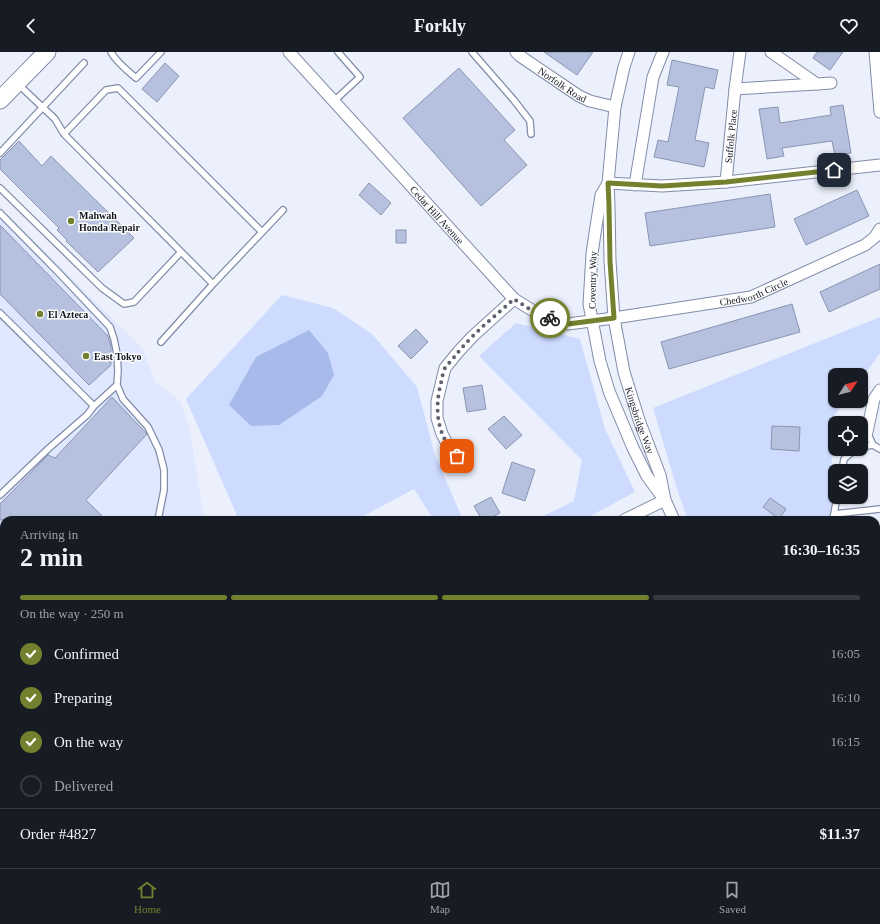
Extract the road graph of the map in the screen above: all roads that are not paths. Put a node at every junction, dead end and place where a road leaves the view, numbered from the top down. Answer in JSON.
{"nodes":[{"id":1,"x":47,"y":52,"type":"edge"},
{"id":2,"x":111,"y":52,"type":"edge"},
{"id":3,"x":161,"y":52,"type":"edge"},
{"id":4,"x":289,"y":52,"type":"edge"},
{"id":5,"x":338,"y":52,"type":"edge"},
{"id":6,"x":472,"y":52,"type":"edge"},
{"id":7,"x":516,"y":52,"type":"edge"},
{"id":8,"x":629,"y":52,"type":"edge"},
{"id":9,"x":663,"y":52,"type":"edge"},
{"id":10,"x":740,"y":52,"type":"edge"},
{"id":11,"x":771,"y":52,"type":"edge"},
{"id":12,"x":874,"y":52,"type":"edge"},
{"id":13,"x":84,"y":63,"type":"dead end"},
{"id":14,"x":17,"y":83,"type":"junction"},
{"id":15,"x":817,"y":84,"type":"junction"},
{"id":16,"x":831,"y":84,"type":"dead end"},
{"id":17,"x":735,"y":90,"type":"junction"},
{"id":18,"x":0,"y":100,"type":"edge"},
{"id":19,"x":334,"y":101,"type":"junction"},
{"id":20,"x":42,"y":107,"type":"junction"},
{"id":21,"x":615,"y":107,"type":"junction"},
{"id":22,"x":880,"y":112,"type":"edge"},
{"id":23,"x":64,"y":134,"type":"junction"},
{"id":24,"x":531,"y":134,"type":"dead end"},
{"id":25,"x":0,"y":153,"type":"edge"},
{"id":26,"x":880,"y":165,"type":"edge"},
{"id":27,"x":726,"y":182,"type":"junction"},
{"id":28,"x":608,"y":183,"type":"junction"},
{"id":29,"x":635,"y":185,"type":"junction"},
{"id":30,"x":0,"y":188,"type":"edge"},
{"id":31,"x":282,"y":210,"type":"dead end"},
{"id":32,"x":0,"y":213,"type":"edge"},
{"id":33,"x":880,"y":229,"type":"edge"},
{"id":34,"x":262,"y":232,"type":"junction"},
{"id":35,"x":181,"y":252,"type":"junction"},
{"id":36,"x":214,"y":284,"type":"junction"},
{"id":37,"x":514,"y":299,"type":"junction"},
{"id":38,"x":0,"y":313,"type":"edge"},
{"id":39,"x":614,"y":318,"type":"junction"},
{"id":40,"x":592,"y":321,"type":"junction"},
{"id":41,"x":161,"y":342,"type":"dead end"},
{"id":42,"x":117,"y":385,"type":"junction"},
{"id":43,"x":880,"y":390,"type":"edge"},
{"id":44,"x":94,"y":406,"type":"junction"},
{"id":45,"x":868,"y":427,"type":"edge"},
{"id":46,"x":868,"y":434,"type":"edge"},
{"id":47,"x":874,"y":444,"type":"junction"},
{"id":48,"x":868,"y":445,"type":"edge"},
{"id":49,"x":880,"y":449,"type":"edge"},
{"id":50,"x":464,"y":463,"type":"dead end"},
{"id":51,"x":0,"y":495,"type":"edge"},
{"id":52,"x":665,"y":500,"type":"junction"},
{"id":53,"x":836,"y":504,"type":"edge"},
{"id":54,"x":880,"y":509,"type":"edge"},
{"id":55,"x":159,"y":516,"type":"edge"},
{"id":56,"x":632,"y":516,"type":"edge"},
{"id":57,"x":672,"y":516,"type":"edge"},
{"id":58,"x":833,"y":516,"type":"edge"},
{"id":59,"x":839,"y":516,"type":"edge"}],
"edges":[{"from":1,"to":14,"type":"main road"},
{"from":2,"to":3,"type":"lane"},
{"from":4,"to":19,"type":"street","name":"Cedar Hill Avenue"},
{"from":5,"to":19,"type":"lane"},
{"from":6,"to":24,"type":"lane"},
{"from":7,"to":21,"type":"street","name":"Norfolk Road"},
{"from":8,"to":21,"type":"street"},
{"from":9,"to":29,"type":"street"},
{"from":10,"to":17,"type":"street","name":"Suffolk Place"},
{"from":11,"to":15,"type":"street"},
{"from":12,"to":22,"type":"street"},
{"from":13,"to":20,"type":"lane"},
{"from":14,"to":18,"type":"main road"},
{"from":14,"to":20,"type":"lane"},
{"from":15,"to":16,"type":"street"},
{"from":15,"to":17,"type":"street"},
{"from":17,"to":27,"type":"street","name":"Suffolk Place"},
{"from":19,"to":37,"type":"street","name":"Cedar Hill Avenue"},
{"from":20,"to":23,"type":"lane"},
{"from":20,"to":25,"type":"lane"},
{"from":21,"to":28,"type":"street"},
{"from":23,"to":34,"type":"lane"},
{"from":23,"to":35,"type":"lane"},
{"from":26,"to":27,"type":"street"},
{"from":27,"to":29,"type":"street"},
{"from":28,"to":29,"type":"street"},
{"from":28,"to":39,"type":"street","name":"Coventry Way"},
{"from":28,"to":40,"type":"street","name":"Coventry Way"},
{"from":30,"to":35,"type":"lane"},
{"from":31,"to":34,"type":"lane"},
{"from":32,"to":42,"type":"lane"},
{"from":33,"to":39,"type":"street","name":"Chedworth Circle"},
{"from":34,"to":36,"type":"lane"},
{"from":35,"to":36,"type":"lane"},
{"from":36,"to":41,"type":"lane"},
{"from":37,"to":40,"type":"street","name":"Cedar Hill Avenue"},
{"from":37,"to":50,"type":"street"},
{"from":38,"to":44,"type":"lane"},
{"from":39,"to":40,"type":"street","name":"Cedar Hill Avenue"},
{"from":39,"to":52,"type":"street","name":"Kingsbridge Way"},
{"from":40,"to":52,"type":"street","name":"Coventry Way"},
{"from":42,"to":44,"type":"lane"},
{"from":42,"to":55,"type":"lane"},
{"from":43,"to":45,"type":"street"},
{"from":44,"to":51,"type":"lane"},
{"from":46,"to":47,"type":"lane"},
{"from":47,"to":48,"type":"lane"},
{"from":47,"to":49,"type":"lane"},
{"from":52,"to":56,"type":"street"},
{"from":52,"to":57,"type":"street","name":"Kingsbridge Way"},
{"from":53,"to":58,"type":"lane"},
{"from":54,"to":59,"type":"lane"}]}
